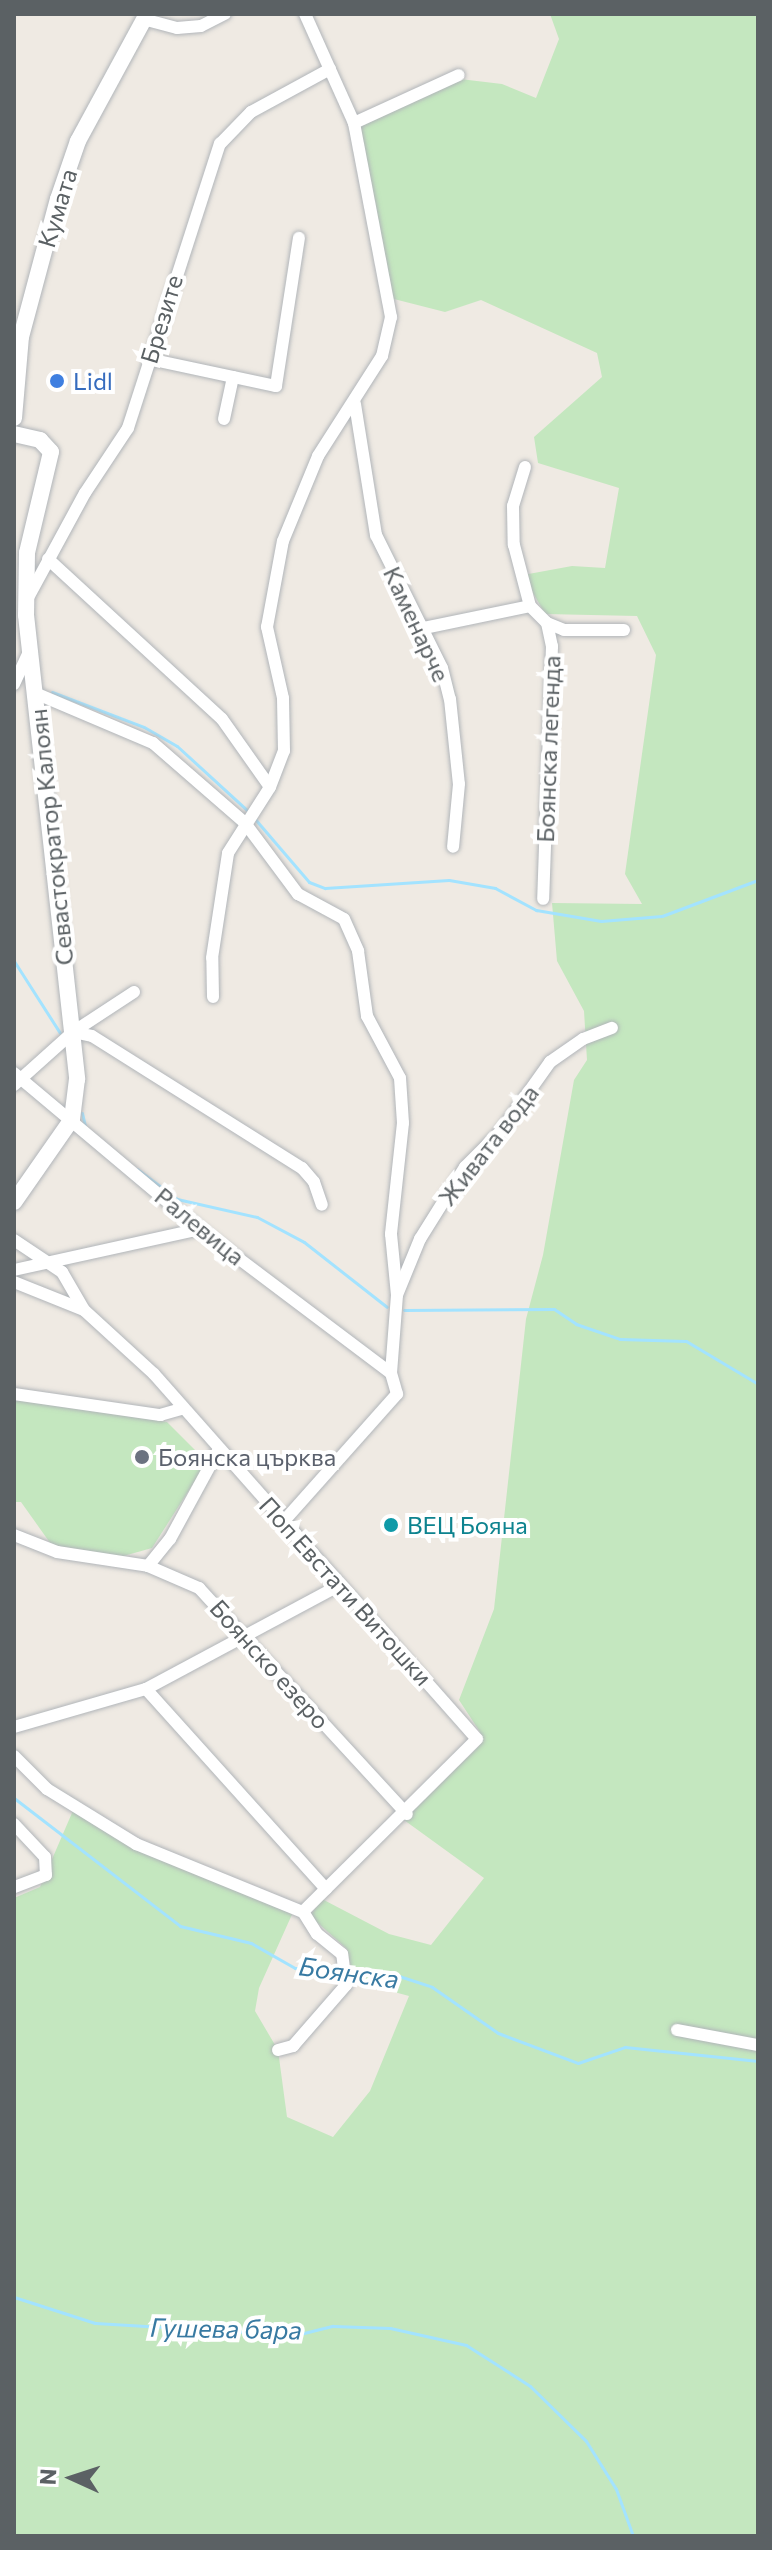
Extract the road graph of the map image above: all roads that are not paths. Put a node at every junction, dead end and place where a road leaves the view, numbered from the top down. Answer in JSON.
{"nodes":[{"id":1,"x":225,"y":14,"type":"edge"},
{"id":2,"x":305,"y":14,"type":"edge"},
{"id":3,"x":145,"y":16,"type":"edge"},
{"id":4,"x":330,"y":69,"type":"junction"},
{"id":5,"x":459,"y":75,"type":"dead end"},
{"id":6,"x":354,"y":123,"type":"junction"},
{"id":7,"x":299,"y":238,"type":"dead end"},
{"id":8,"x":149,"y":359,"type":"junction"},
{"id":9,"x":233,"y":377,"type":"junction"},
{"id":10,"x":355,"y":404,"type":"junction"},
{"id":11,"x":14,"y":418,"type":"edge"},
{"id":12,"x":224,"y":419,"type":"dead end"},
{"id":13,"x":14,"y":434,"type":"edge"},
{"id":14,"x":525,"y":467,"type":"dead end"},
{"id":15,"x":48,"y":559,"type":"junction"},
{"id":16,"x":25,"y":605,"type":"junction"},
{"id":17,"x":530,"y":606,"type":"junction"},
{"id":18,"x":547,"y":623,"type":"junction"},
{"id":19,"x":424,"y":628,"type":"junction"},
{"id":20,"x":624,"y":630,"type":"dead end"},
{"id":21,"x":29,"y":652,"type":"junction"},
{"id":22,"x":14,"y":684,"type":"edge"},
{"id":23,"x":35,"y":693,"type":"junction"},
{"id":24,"x":270,"y":787,"type":"junction"},
{"id":25,"x":245,"y":823,"type":"junction"},
{"id":26,"x":453,"y":847,"type":"dead end"},
{"id":27,"x":543,"y":899,"type":"dead end"},
{"id":28,"x":134,"y":992,"type":"dead end"},
{"id":29,"x":213,"y":997,"type":"dead end"},
{"id":30,"x":612,"y":1028,"type":"dead end"},
{"id":31,"x":73,"y":1032,"type":"junction"},
{"id":32,"x":16,"y":1079,"type":"edge"},
{"id":33,"x":72,"y":1119,"type":"junction"},
{"id":34,"x":14,"y":1202,"type":"edge"},
{"id":35,"x":322,"y":1205,"type":"dead end"},
{"id":36,"x":200,"y":1229,"type":"junction"},
{"id":37,"x":14,"y":1240,"type":"edge"},
{"id":38,"x":48,"y":1259,"type":"junction"},
{"id":39,"x":14,"y":1270,"type":"edge"},
{"id":40,"x":14,"y":1282,"type":"edge"},
{"id":41,"x":397,"y":1295,"type":"junction"},
{"id":42,"x":84,"y":1310,"type":"junction"},
{"id":43,"x":391,"y":1373,"type":"junction"},
{"id":44,"x":14,"y":1394,"type":"edge"},
{"id":45,"x":181,"y":1409,"type":"junction"},
{"id":46,"x":218,"y":1451,"type":"junction"},
{"id":47,"x":283,"y":1522,"type":"junction"},
{"id":48,"x":14,"y":1535,"type":"edge"},
{"id":49,"x":148,"y":1566,"type":"junction"},
{"id":50,"x":340,"y":1585,"type":"junction"},
{"id":51,"x":243,"y":1636,"type":"junction"},
{"id":52,"x":146,"y":1689,"type":"junction"},
{"id":53,"x":14,"y":1727,"type":"edge"},
{"id":54,"x":14,"y":1756,"type":"edge"},
{"id":55,"x":407,"y":1814,"type":"junction"},
{"id":56,"x":14,"y":1824,"type":"edge"},
{"id":57,"x":14,"y":1887,"type":"edge"},
{"id":58,"x":326,"y":1889,"type":"junction"},
{"id":59,"x":303,"y":1912,"type":"junction"},
{"id":60,"x":677,"y":2030,"type":"dead end"},
{"id":61,"x":758,"y":2045,"type":"edge"},
{"id":62,"x":278,"y":2050,"type":"dead end"}],
"edges":[{"from":1,"to":3,"type":"street"},
{"from":2,"to":4,"type":"street"},
{"from":3,"to":11,"type":"main road","name":"Кумата"},
{"from":4,"to":6,"type":"street"},
{"from":4,"to":8,"type":"street","name":"Брезите"},
{"from":5,"to":6,"type":"street"},
{"from":6,"to":10,"type":"street"},
{"from":7,"to":9,"type":"street"},
{"from":8,"to":9,"type":"street"},
{"from":8,"to":15,"type":"street","name":"Брезите"},
{"from":9,"to":12,"type":"street"},
{"from":10,"to":19,"type":"street","name":"Каменарче"},
{"from":10,"to":24,"type":"street"},
{"from":13,"to":16,"type":"main road","name":"Севастократор Калоян"},
{"from":14,"to":17,"type":"street"},
{"from":15,"to":16,"type":"street","name":"Брезите"},
{"from":15,"to":24,"type":"street"},
{"from":16,"to":21,"type":"main road","name":"Севастократор Калоян"},
{"from":17,"to":18,"type":"street","name":"Боянска легенда"},
{"from":17,"to":19,"type":"street"},
{"from":18,"to":20,"type":"street"},
{"from":18,"to":27,"type":"street","name":"Боянска легенда"},
{"from":19,"to":26,"type":"street","name":"Каменарче"},
{"from":21,"to":22,"type":"street"},
{"from":21,"to":23,"type":"main road","name":"Севастократор Калоян"},
{"from":23,"to":25,"type":"street"},
{"from":23,"to":31,"type":"main road","name":"Севастократор Калоян"},
{"from":24,"to":25,"type":"street"},
{"from":25,"to":29,"type":"street"},
{"from":25,"to":41,"type":"street"},
{"from":28,"to":31,"type":"street"},
{"from":30,"to":41,"type":"street","name":"Живата вода"},
{"from":31,"to":32,"type":"street"},
{"from":31,"to":33,"type":"main road","name":"Севастократор Калоян"},
{"from":31,"to":35,"type":"street"},
{"from":32,"to":33,"type":"street","name":"Ралевица"},
{"from":33,"to":34,"type":"main road","name":"Севастократор Калоян"},
{"from":33,"to":36,"type":"street","name":"Ралевица"},
{"from":36,"to":38,"type":"street"},
{"from":36,"to":43,"type":"street","name":"Ралевица"},
{"from":37,"to":38,"type":"street","name":"Поп Евстати Витошки"},
{"from":38,"to":39,"type":"street"},
{"from":38,"to":42,"type":"street","name":"Поп Евстати Витошки"},
{"from":40,"to":42,"type":"street"},
{"from":41,"to":43,"type":"street"},
{"from":42,"to":45,"type":"street","name":"Поп Евстати Витошки"},
{"from":43,"to":47,"type":"street"},
{"from":44,"to":45,"type":"street"},
{"from":45,"to":46,"type":"street","name":"Поп Евстати Витошки"},
{"from":46,"to":47,"type":"street","name":"Поп Евстати Витошки"},
{"from":46,"to":49,"type":"street"},
{"from":47,"to":50,"type":"street","name":"Поп Евстати Витошки"},
{"from":48,"to":49,"type":"street","name":"Боянско езеро"},
{"from":49,"to":51,"type":"street","name":"Боянско езеро"},
{"from":50,"to":51,"type":"street"},
{"from":50,"to":55,"type":"street","name":"Поп Евстати Витошки"},
{"from":51,"to":52,"type":"street"},
{"from":51,"to":55,"type":"street","name":"Боянско езеро"},
{"from":52,"to":53,"type":"street"},
{"from":52,"to":58,"type":"street"},
{"from":54,"to":59,"type":"street"},
{"from":55,"to":58,"type":"street"},
{"from":56,"to":57,"type":"street"},
{"from":58,"to":59,"type":"street"},
{"from":59,"to":62,"type":"street"},
{"from":60,"to":61,"type":"street"}]}
